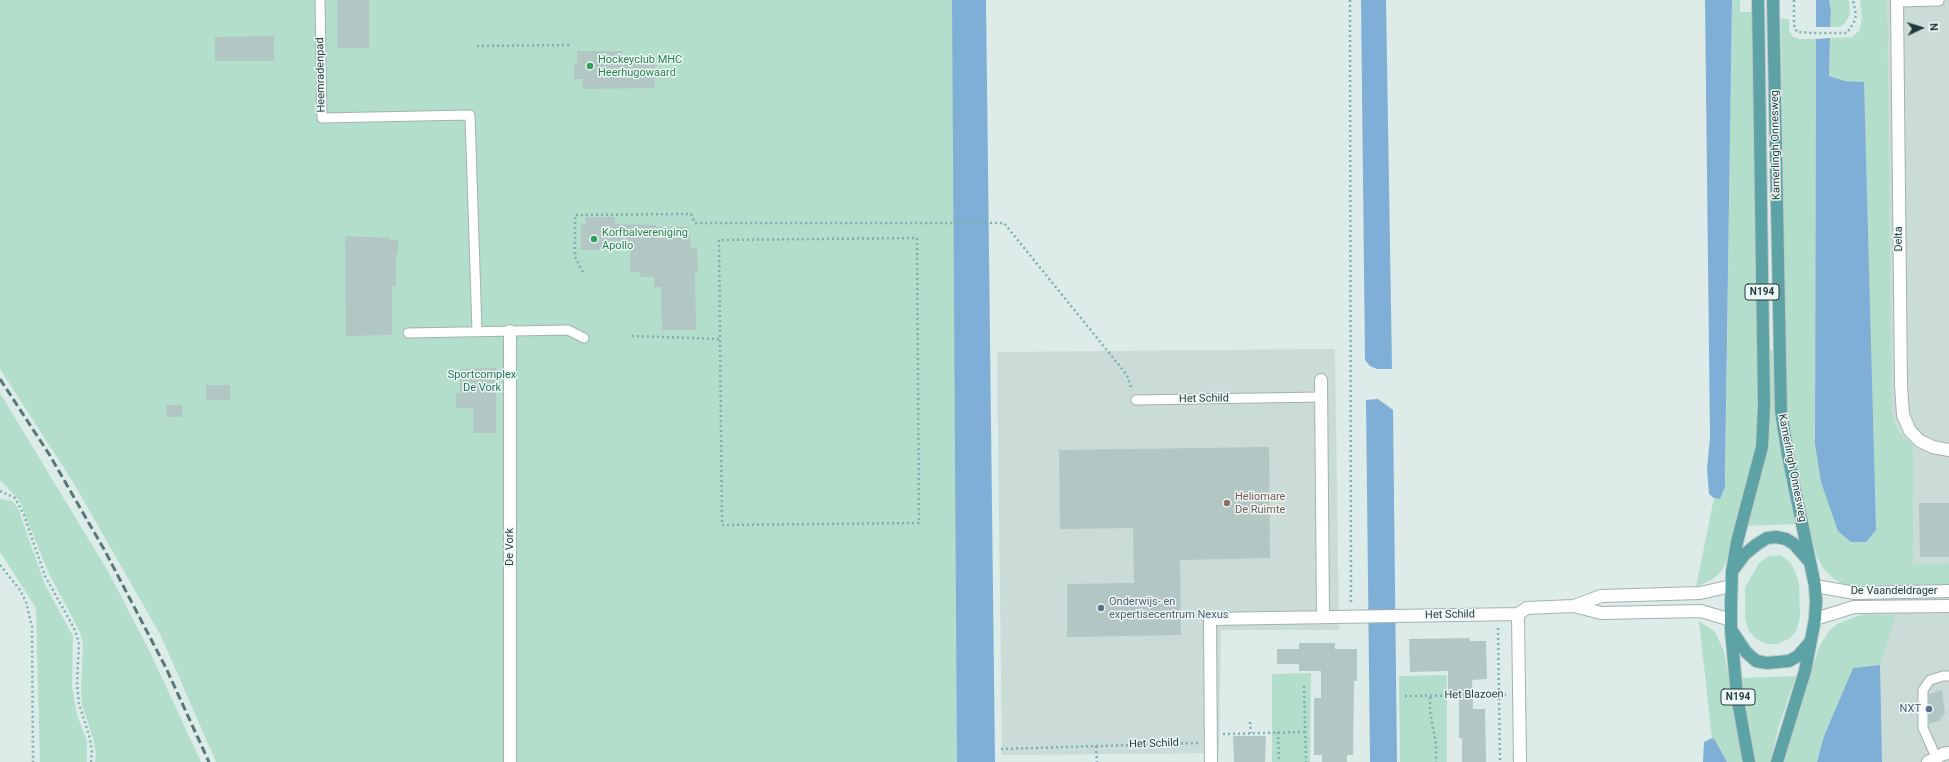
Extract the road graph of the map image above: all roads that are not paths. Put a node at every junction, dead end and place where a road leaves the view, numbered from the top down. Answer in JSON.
{"nodes":[{"id":1,"x":320,"y":0,"type":"edge"},
{"id":2,"x":1758,"y":0,"type":"edge"},
{"id":3,"x":1774,"y":0,"type":"edge"},
{"id":4,"x":1897,"y":1,"type":"edge"},
{"id":5,"x":1939,"y":1,"type":"dead end"},
{"id":6,"x":510,"y":331,"type":"junction"},
{"id":7,"x":477,"y":332,"type":"junction"},
{"id":8,"x":408,"y":333,"type":"dead end"},
{"id":9,"x":584,"y":338,"type":"dead end"},
{"id":10,"x":1321,"y":380,"type":"dead end"},
{"id":11,"x":1321,"y":397,"type":"junction"},
{"id":12,"x":1136,"y":400,"type":"road end"},
{"id":13,"x":1949,"y":450,"type":"edge"},
{"id":14,"x":1811,"y":565,"type":"junction"},
{"id":15,"x":1732,"y":572,"type":"junction"},
{"id":16,"x":1731,"y":586,"type":"junction"},
{"id":17,"x":1815,"y":586,"type":"junction"},
{"id":18,"x":1949,"y":591,"type":"edge"},
{"id":19,"x":1574,"y":606,"type":"junction"},
{"id":20,"x":1949,"y":606,"type":"edge"},
{"id":21,"x":1518,"y":614,"type":"junction"},
{"id":22,"x":1323,"y":617,"type":"junction"},
{"id":23,"x":1815,"y":619,"type":"junction"},
{"id":24,"x":1731,"y":625,"type":"junction"},
{"id":25,"x":1811,"y":640,"type":"junction"},
{"id":26,"x":1949,"y":676,"type":"edge"},
{"id":27,"x":1949,"y":753,"type":"edge"},
{"id":28,"x":1932,"y":759,"type":"edge"},
{"id":29,"x":510,"y":762,"type":"edge"},
{"id":30,"x":1211,"y":762,"type":"edge"},
{"id":31,"x":1520,"y":762,"type":"edge"},
{"id":32,"x":1749,"y":762,"type":"edge"},
{"id":33,"x":1777,"y":762,"type":"edge"}],
"edges":[{"from":1,"to":7,"type":"lane","name":"Heemradenpad"},
{"from":2,"to":15,"type":"main road","name":"Kamerlingh Onnesweg","number":"N194"},
{"from":3,"to":14,"type":"main road","name":"Kamerlingh Onnesweg","number":"N194"},
{"from":4,"to":5,"type":"lane"},
{"from":4,"to":13,"type":"street","name":"Delta"},
{"from":6,"to":7,"type":"lane"},
{"from":6,"to":9,"type":"lane"},
{"from":6,"to":29,"type":"street","name":"De Vork"},
{"from":7,"to":8,"type":"lane"},
{"from":10,"to":11,"type":"street"},
{"from":11,"to":12,"type":"lane","name":"Het Schild"},
{"from":11,"to":22,"type":"street"},
{"from":14,"to":15,"type":"main road","number":"N194"},
{"from":14,"to":17,"type":"main road","name":"Kamerlingh Onnesweg","number":"N194"},
{"from":15,"to":16,"type":"main road","name":"Kamerlingh Onnesweg","number":"N194"},
{"from":16,"to":19,"type":"street","name":"Het Schild"},
{"from":16,"to":24,"type":"main road","name":"Kamerlingh Onnesweg","number":"N194"},
{"from":17,"to":18,"type":"street","name":"De Vaandeldrager"},
{"from":17,"to":23,"type":"main road","name":"Kamerlingh Onnesweg","number":"N194"},
{"from":19,"to":21,"type":"street","name":"Het Schild"},
{"from":19,"to":24,"type":"street","name":"Het Schild"},
{"from":20,"to":23,"type":"street","name":"De Vaandeldrager"},
{"from":21,"to":22,"type":"street","name":"Het Schild"},
{"from":21,"to":31,"type":"street","name":"Het Blazoen"},
{"from":22,"to":30,"type":"street","name":"Het Schild"},
{"from":23,"to":25,"type":"main road","name":"Kamerlingh Onnesweg","number":"N194"},
{"from":24,"to":25,"type":"main road","number":"N194"},
{"from":24,"to":32,"type":"main road","name":"Kamerlingh Onnesweg","number":"N194"},
{"from":25,"to":33,"type":"main road","name":"Kamerlingh Onnesweg","number":"N194"},
{"from":26,"to":28,"type":"lane"},
{"from":27,"to":28,"type":"street"}]}
